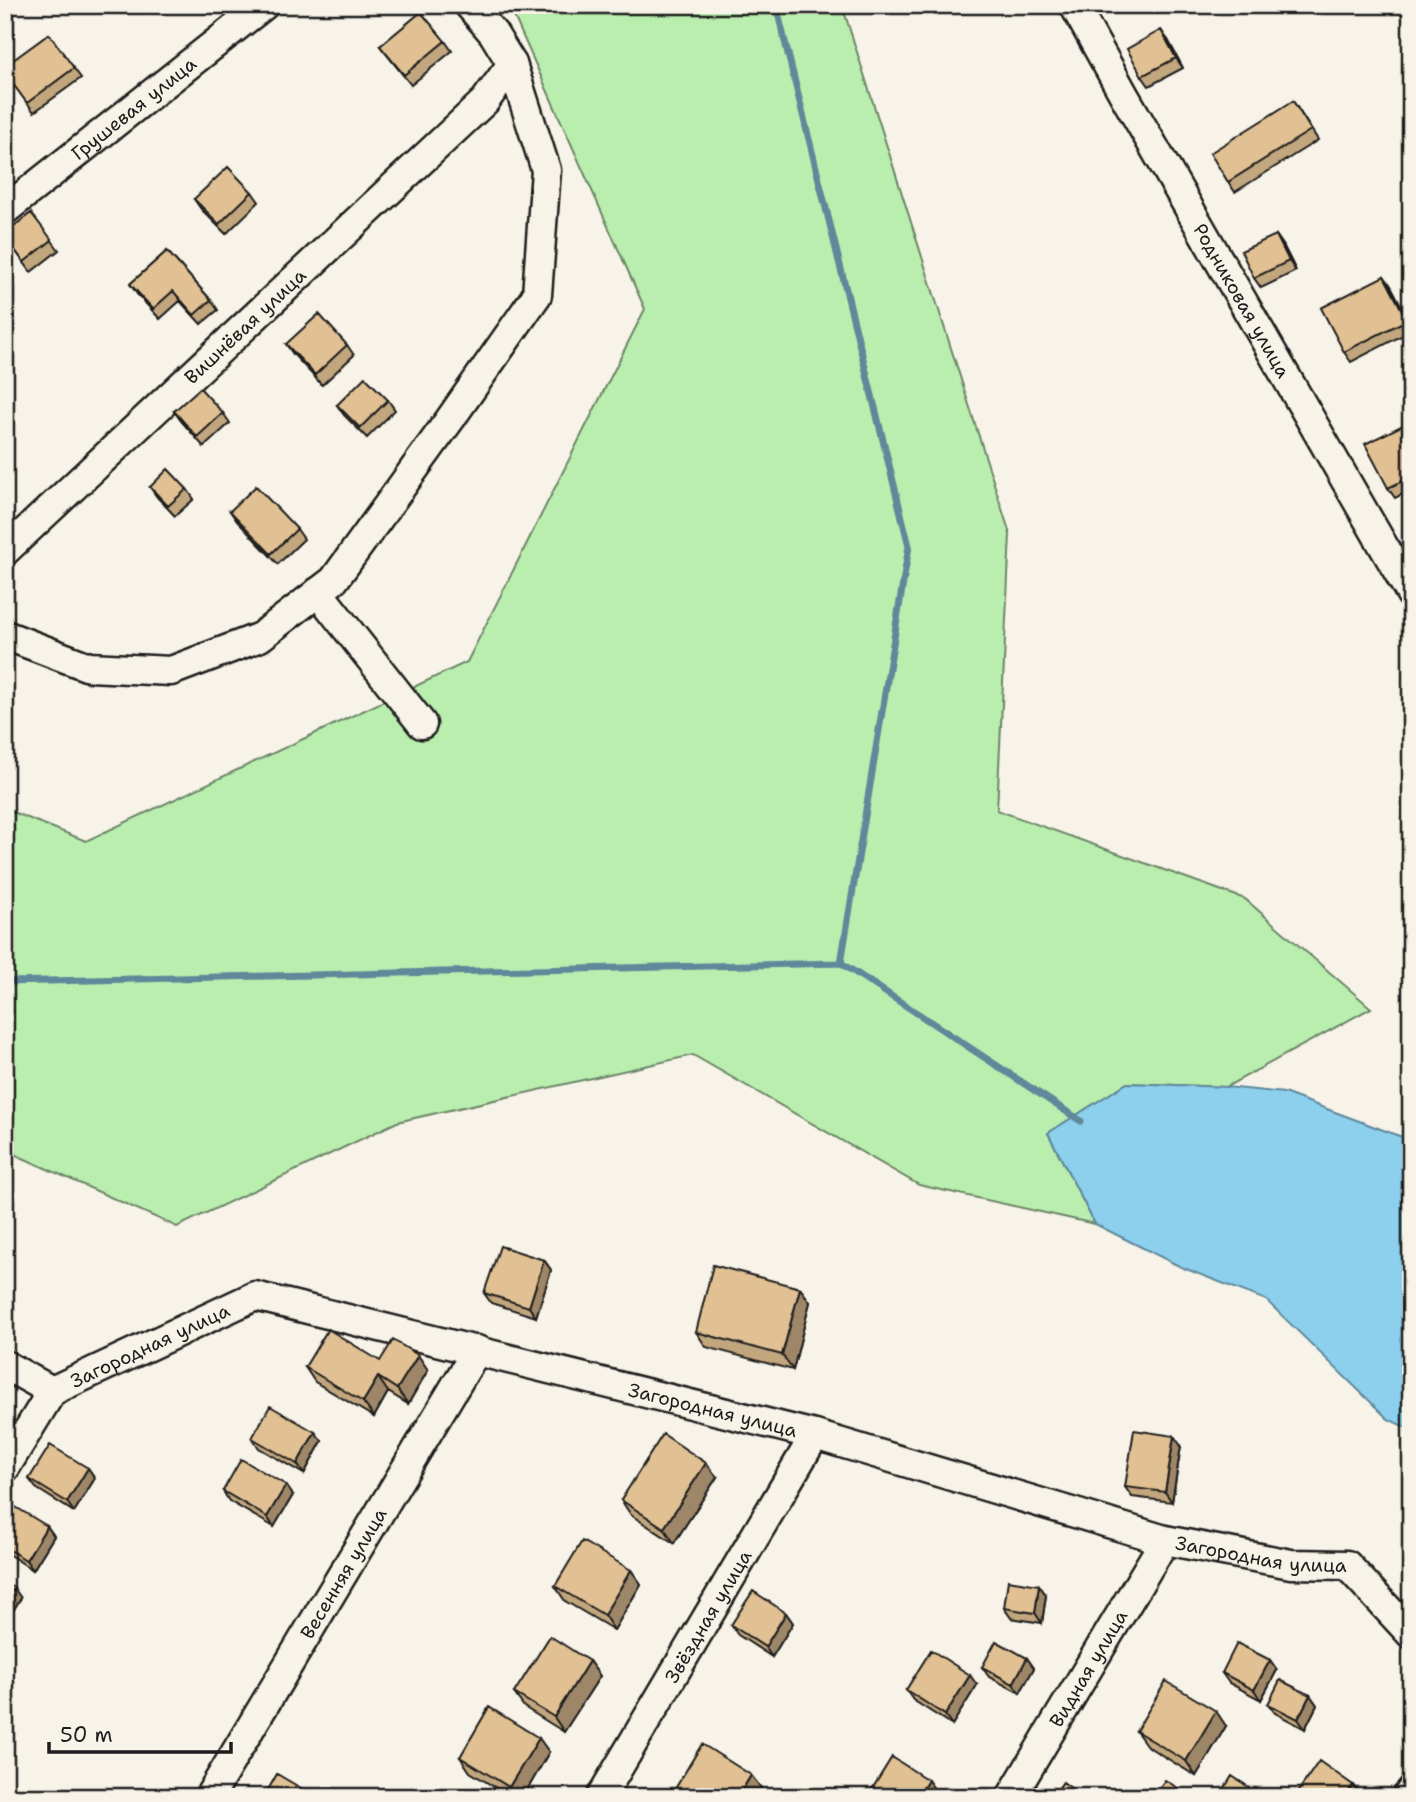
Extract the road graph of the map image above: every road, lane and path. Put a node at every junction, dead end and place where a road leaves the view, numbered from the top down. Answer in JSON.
{"nodes":[{"id":1,"x":264,"y":5,"type":"edge"},
{"id":2,"x":469,"y":5,"type":"edge"},
{"id":3,"x":1074,"y":5,"type":"edge"},
{"id":4,"x":512,"y":64,"type":"junction"},
{"id":5,"x":5,"y":210,"type":"edge"},
{"id":6,"x":5,"y":551,"type":"edge"},
{"id":7,"x":318,"y":592,"type":"junction"},
{"id":8,"x":1411,"y":594,"type":"edge"},
{"id":9,"x":5,"y":635,"type":"edge"},
{"id":10,"x":422,"y":724,"type":"dead end"},
{"id":11,"x":477,"y":1350,"type":"junction"},
{"id":12,"x":5,"y":1365,"type":"edge"},
{"id":13,"x":52,"y":1391,"type":"junction"},
{"id":14,"x":816,"y":1435,"type":"junction"},
{"id":15,"x":5,"y":1468,"type":"edge"},
{"id":16,"x":1166,"y":1540,"type":"junction"},
{"id":17,"x":1411,"y":1634,"type":"edge"},
{"id":18,"x":1411,"y":1791,"type":"edge"},
{"id":19,"x":209,"y":1797,"type":"edge"},
{"id":20,"x":601,"y":1797,"type":"edge"},
{"id":21,"x":1011,"y":1797,"type":"edge"},
{"id":22,"x":1407,"y":1797,"type":"edge"}],
"edges":[{"from":1,"to":5,"type":"street","name":"Грушевая улица"},
{"from":2,"to":4,"type":"street"},
{"from":3,"to":8,"type":"street","name":"Родниковая улица"},
{"from":4,"to":6,"type":"street","name":"Вишнёвая улица"},
{"from":4,"to":7,"type":"street"},
{"from":7,"to":9,"type":"street"},
{"from":7,"to":10,"type":"street"},
{"from":11,"to":13,"type":"street","name":"Загородная улица"},
{"from":11,"to":14,"type":"street","name":"Загородная улица"},
{"from":11,"to":19,"type":"street","name":"Весенняя улица"},
{"from":12,"to":13,"type":"street","name":"Загородная улица"},
{"from":13,"to":15,"type":"street"},
{"from":14,"to":16,"type":"street","name":"Загородная улица"},
{"from":14,"to":20,"type":"street","name":"Звёздная улица"},
{"from":16,"to":17,"type":"street","name":"Загородная улица"},
{"from":16,"to":21,"type":"street","name":"Видная улица"},
{"from":18,"to":22,"type":"street"}]}
